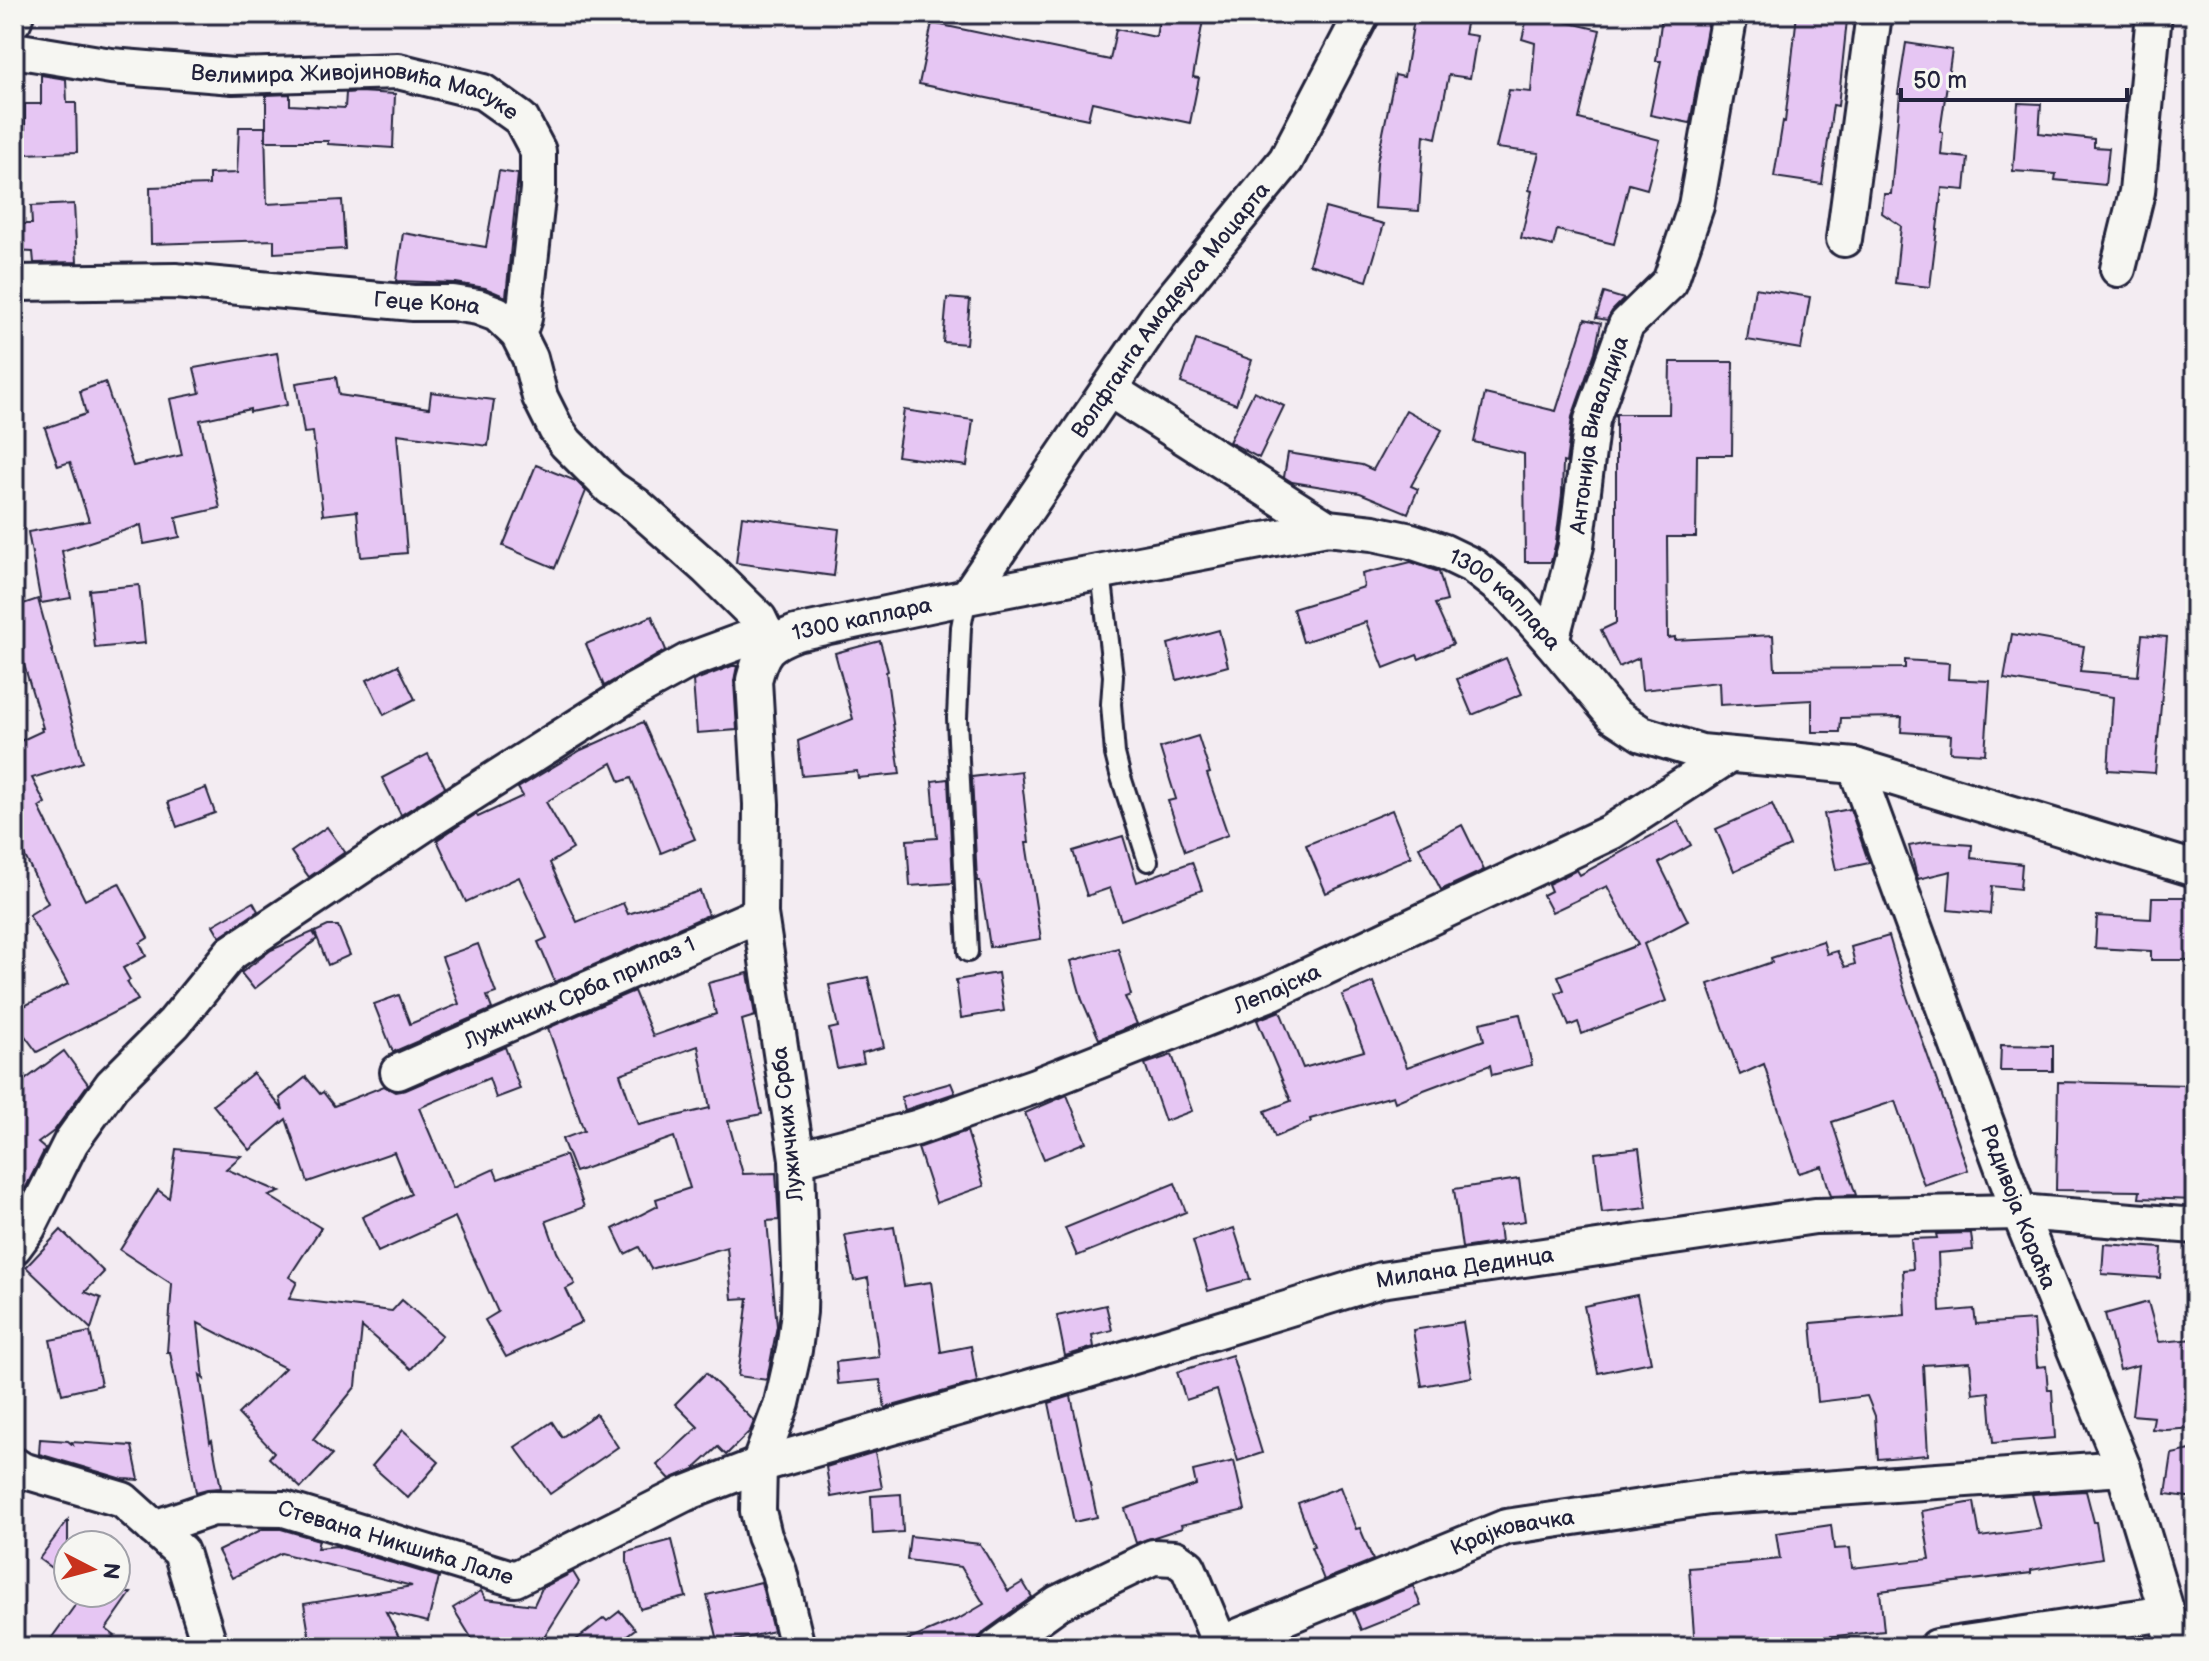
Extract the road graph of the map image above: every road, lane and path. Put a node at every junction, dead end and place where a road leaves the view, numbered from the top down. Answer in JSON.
{"nodes":[{"id":1,"x":16,"y":14,"type":"edge"},
{"id":2,"x":1362,"y":14,"type":"edge"},
{"id":3,"x":1730,"y":14,"type":"edge"},
{"id":4,"x":1874,"y":14,"type":"edge"},
{"id":5,"x":2154,"y":14,"type":"edge"},
{"id":6,"x":14,"y":20,"type":"edge"},
{"id":7,"x":14,"y":50,"type":"edge"},
{"id":8,"x":1844,"y":239,"type":"dead end"},
{"id":9,"x":2118,"y":269,"type":"dead end"},
{"id":10,"x":14,"y":283,"type":"edge"},
{"id":11,"x":518,"y":334,"type":"junction"},
{"id":12,"x":1109,"y":389,"type":"junction"},
{"id":13,"x":1327,"y":528,"type":"junction"},
{"id":14,"x":1101,"y":572,"type":"junction"},
{"id":15,"x":967,"y":597,"type":"junction"},
{"id":16,"x":769,"y":638,"type":"junction"},
{"id":17,"x":1551,"y":641,"type":"junction"},
{"id":18,"x":1728,"y":756,"type":"junction"},
{"id":19,"x":1855,"y":766,"type":"junction"},
{"id":20,"x":1148,"y":861,"type":"dead end"},
{"id":21,"x":2195,"y":869,"type":"edge"},
{"id":22,"x":760,"y":914,"type":"junction"},
{"id":23,"x":968,"y":952,"type":"dead end"},
{"id":24,"x":398,"y":1072,"type":"dead end"},
{"id":25,"x":797,"y":1159,"type":"junction"},
{"id":26,"x":2019,"y":1212,"type":"junction"},
{"id":27,"x":2195,"y":1226,"type":"edge"},
{"id":28,"x":14,"y":1247,"type":"edge"},
{"id":29,"x":14,"y":1465,"type":"edge"},
{"id":30,"x":759,"y":1465,"type":"junction"},
{"id":31,"x":2123,"y":1468,"type":"junction"},
{"id":32,"x":154,"y":1528,"type":"junction"},
{"id":33,"x":2167,"y":1613,"type":"junction"},
{"id":34,"x":1218,"y":1646,"type":"edge"},
{"id":35,"x":210,"y":1647,"type":"edge"},
{"id":36,"x":797,"y":1647,"type":"edge"},
{"id":37,"x":997,"y":1647,"type":"edge"},
{"id":38,"x":1937,"y":1647,"type":"edge"},
{"id":39,"x":2173,"y":1647,"type":"edge"}],
"edges":[{"from":1,"to":6,"type":"street"},
{"from":2,"to":12,"type":"street","name":"Волфганга Амадеуса Моцарта"},
{"from":3,"to":17,"type":"street","name":"Антонија Вивалдија"},
{"from":4,"to":8,"type":"street"},
{"from":5,"to":9,"type":"street"},
{"from":7,"to":11,"type":"street","name":"Велимира Живојиновића Масуке"},
{"from":10,"to":11,"type":"street","name":"Геце Кона"},
{"from":11,"to":16,"type":"street"},
{"from":12,"to":13,"type":"street"},
{"from":12,"to":15,"type":"street","name":"Волфганга Амадеуса Моцарта"},
{"from":13,"to":14,"type":"street","name":"1300 каплара"},
{"from":13,"to":17,"type":"street","name":"1300 каплара"},
{"from":14,"to":15,"type":"street","name":"1300 каплара"},
{"from":14,"to":20,"type":"lane"},
{"from":15,"to":16,"type":"street","name":"1300 каплара"},
{"from":15,"to":23,"type":"lane"},
{"from":16,"to":22,"type":"street","name":"Лужичких Срба"},
{"from":16,"to":28,"type":"street","name":"1300 каплара"},
{"from":17,"to":18,"type":"street","name":"1300 каплара"},
{"from":18,"to":19,"type":"street","name":"1300 каплара"},
{"from":18,"to":25,"type":"street","name":"Лепајска"},
{"from":19,"to":21,"type":"street","name":"1300 каплара"},
{"from":19,"to":26,"type":"street","name":"Радивоја Кораћа"},
{"from":22,"to":24,"type":"street","name":"Лужичких Срба прилаз 1"},
{"from":22,"to":25,"type":"street","name":"Лужичких Срба"},
{"from":25,"to":30,"type":"street","name":"Лужичких Срба"},
{"from":26,"to":27,"type":"street","name":"Милана Дединца"},
{"from":26,"to":30,"type":"street","name":"Милана Дединца"},
{"from":26,"to":31,"type":"street","name":"Радивоја Кораћа"},
{"from":29,"to":32,"type":"street"},
{"from":30,"to":32,"type":"street","name":"Стевана Никшића Лале"},
{"from":30,"to":36,"type":"street","name":"Лужичких Срба"},
{"from":31,"to":33,"type":"street","name":"Радивоја Кораћа"},
{"from":31,"to":34,"type":"street","name":"Крајковачка"},
{"from":32,"to":35,"type":"street"},
{"from":33,"to":38,"type":"street"},
{"from":33,"to":39,"type":"street","name":"Радивоја Кораћа"},
{"from":34,"to":37,"type":"street","name":"Крајковачка"}]}
